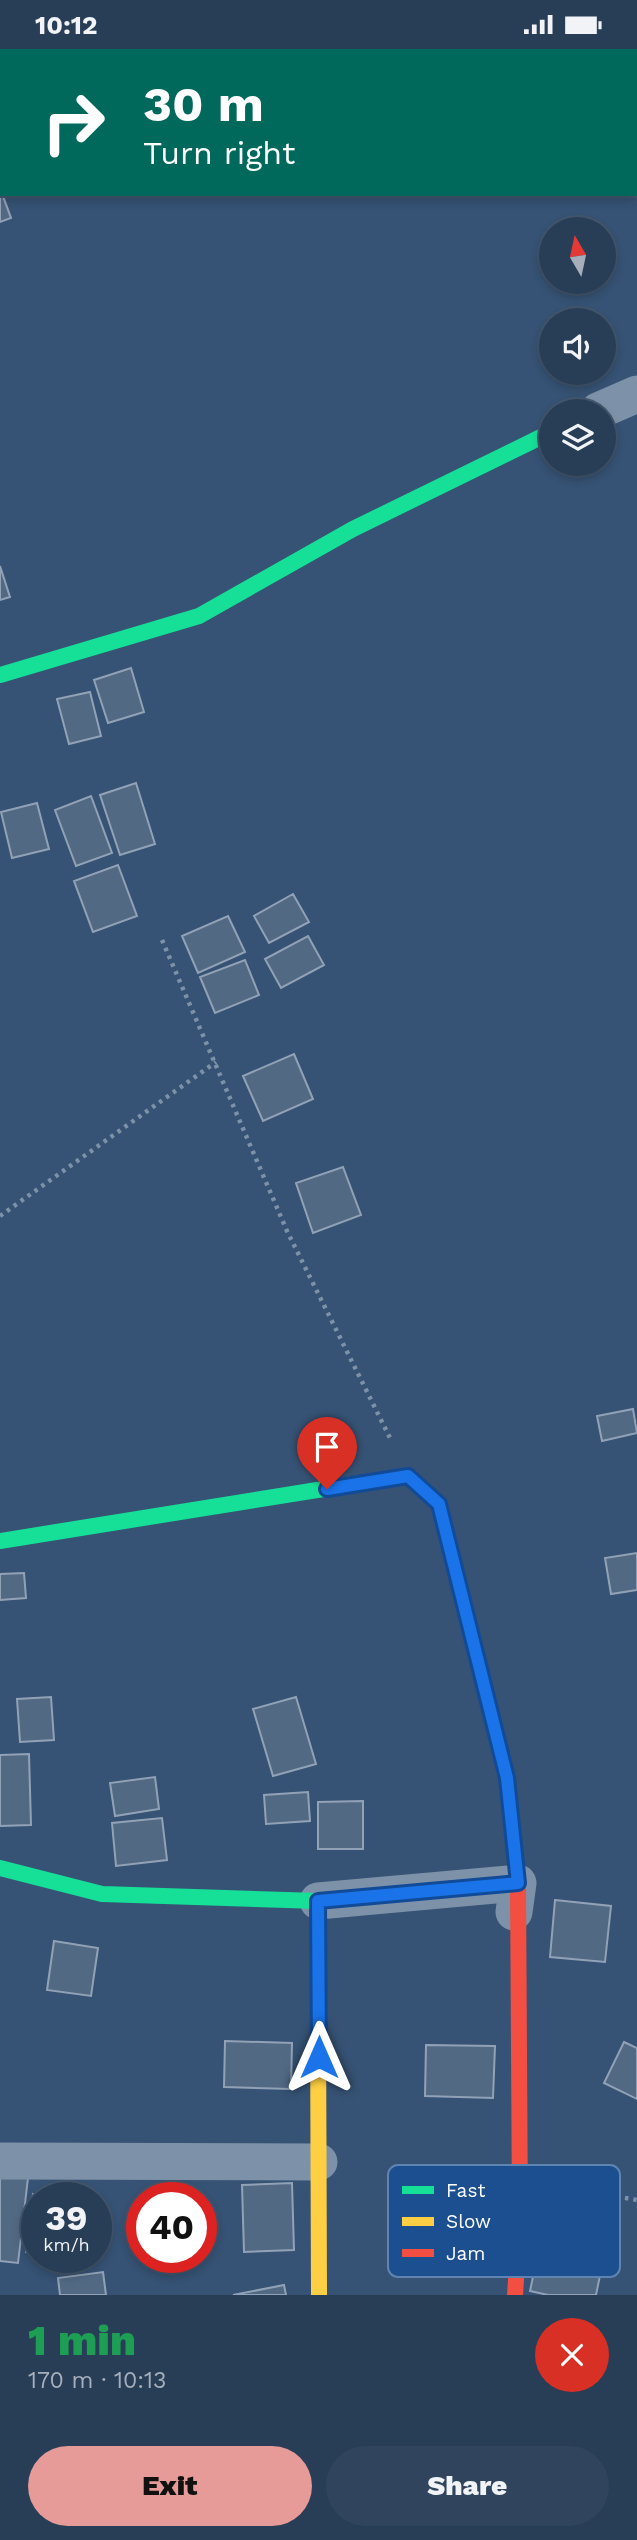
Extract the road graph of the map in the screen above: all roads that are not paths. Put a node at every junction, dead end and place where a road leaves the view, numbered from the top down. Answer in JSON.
{"nodes":[{"id":1,"x":637,"y":394,"type":"edge"},
{"id":2,"x":616,"y":403,"type":"edge"},
{"id":3,"x":539,"y":438,"type":"edge"},
{"id":4,"x":0,"y":675,"type":"edge"},
{"id":5,"x":0,"y":1541,"type":"edge"},
{"id":6,"x":0,"y":1868,"type":"edge"},
{"id":7,"x":518,"y":1883,"type":"junction"},
{"id":8,"x":318,"y":1901,"type":"junction"},
{"id":9,"x":512,"y":1935,"type":"dead end"},
{"id":10,"x":0,"y":2161,"type":"edge"},
{"id":11,"x":319,"y":2162,"type":"junction"},
{"id":12,"x":519,"y":2165,"type":"edge"},
{"id":13,"x":516,"y":2277,"type":"edge"},
{"id":14,"x":319,"y":2295,"type":"edge"},
{"id":15,"x":515,"y":2295,"type":"edge"}],
"edges":[{"from":1,"to":2,"type":"street"},
{"from":3,"to":4,"type":"street"},
{"from":5,"to":7,"type":"street"},
{"from":6,"to":8,"type":"street"},
{"from":7,"to":8,"type":"street"},
{"from":7,"to":9,"type":"street"},
{"from":7,"to":12,"type":"street"},
{"from":8,"to":11,"type":"street"},
{"from":10,"to":11,"type":"street"},
{"from":11,"to":14,"type":"street"},
{"from":13,"to":15,"type":"street"}]}
